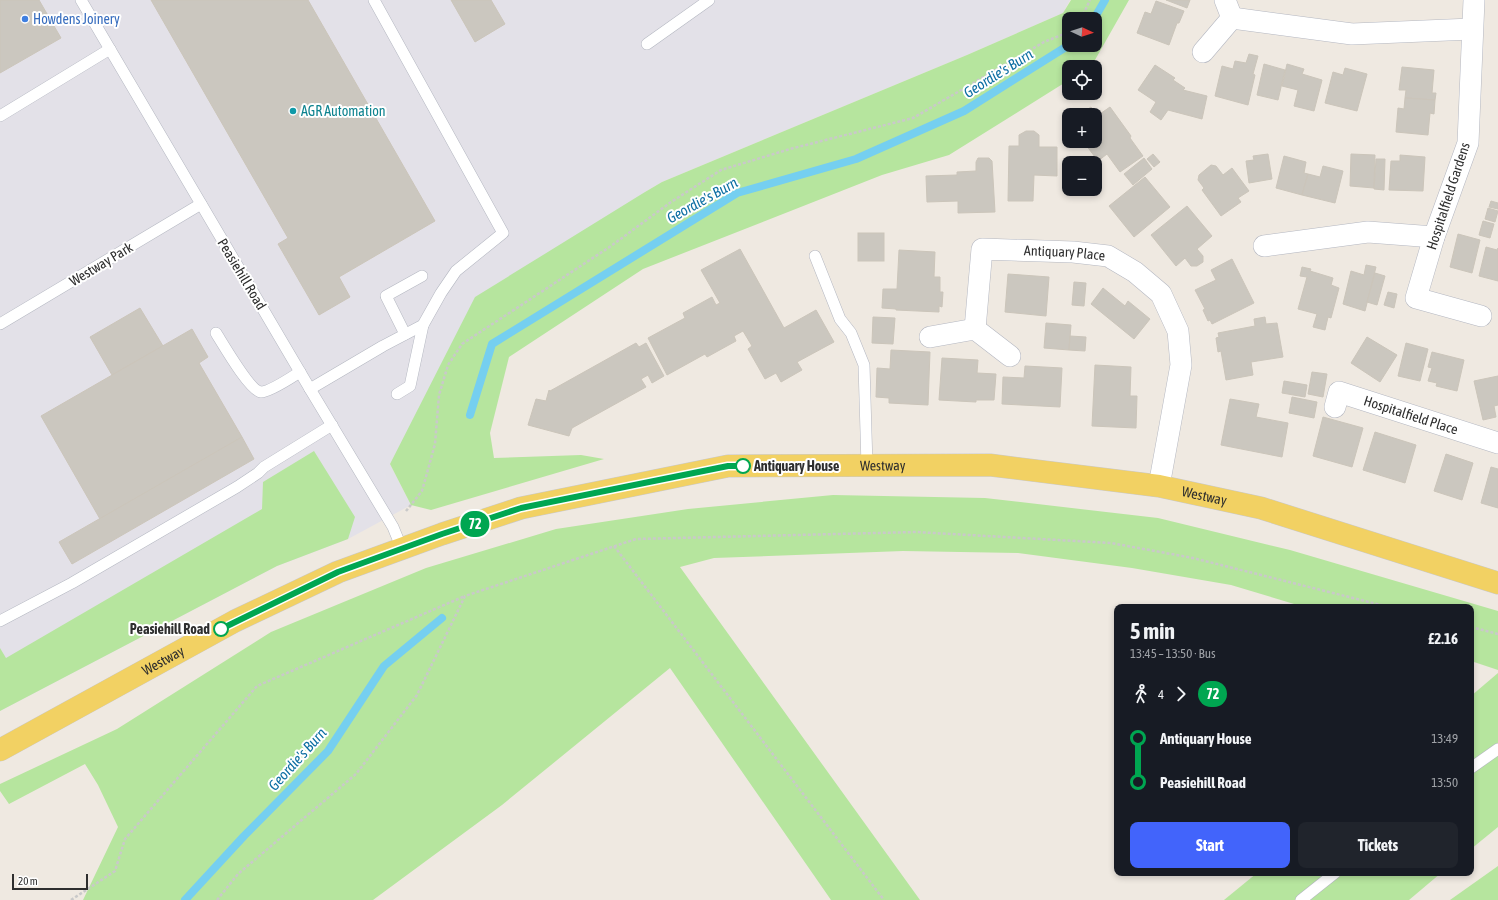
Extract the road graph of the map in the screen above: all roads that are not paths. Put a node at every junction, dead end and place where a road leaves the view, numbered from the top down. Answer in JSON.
{"nodes":[{"id":1,"x":81,"y":0,"type":"edge"},
{"id":2,"x":374,"y":0,"type":"edge"},
{"id":3,"x":709,"y":0,"type":"edge"},
{"id":4,"x":1474,"y":0,"type":"edge"},
{"id":5,"x":1229,"y":9,"type":"edge"},
{"id":6,"x":1472,"y":29,"type":"junction"},
{"id":7,"x":647,"y":44,"type":"dead end"},
{"id":8,"x":110,"y":49,"type":"junction"},
{"id":9,"x":1203,"y":52,"type":"dead end"},
{"id":10,"x":0,"y":116,"type":"edge"},
{"id":11,"x":201,"y":204,"type":"junction"},
{"id":12,"x":1434,"y":237,"type":"junction"},
{"id":13,"x":1264,"y":246,"type":"dead end"},
{"id":14,"x":815,"y":256,"type":"dead end"},
{"id":15,"x":422,"y":276,"type":"dead end"},
{"id":16,"x":1481,"y":316,"type":"dead end"},
{"id":17,"x":0,"y":324,"type":"edge"},
{"id":18,"x":423,"y":325,"type":"junction"},
{"id":19,"x":975,"y":329,"type":"junction"},
{"id":20,"x":216,"y":333,"type":"dead end"},
{"id":21,"x":405,"y":334,"type":"junction"},
{"id":22,"x":930,"y":337,"type":"dead end"},
{"id":23,"x":1010,"y":356,"type":"dead end"},
{"id":24,"x":300,"y":372,"type":"junction"},
{"id":25,"x":310,"y":389,"type":"junction"},
{"id":26,"x":397,"y":394,"type":"dead end"},
{"id":27,"x":1335,"y":407,"type":"dead end"},
{"id":28,"x":332,"y":425,"type":"junction"},
{"id":29,"x":1498,"y":443,"type":"edge"},
{"id":30,"x":867,"y":466,"type":"junction"},
{"id":31,"x":1159,"y":486,"type":"junction"},
{"id":32,"x":402,"y":549,"type":"junction"},
{"id":33,"x":1498,"y":583,"type":"edge"},
{"id":34,"x":0,"y":621,"type":"edge"},
{"id":35,"x":1498,"y":749,"type":"edge"},
{"id":36,"x":0,"y":750,"type":"edge"},
{"id":37,"x":1474,"y":766,"type":"edge"},
{"id":38,"x":1331,"y":876,"type":"edge"},
{"id":39,"x":1301,"y":900,"type":"edge"}],
"edges":[{"from":1,"to":8,"type":"lane","name":"Peasiehill Road"},
{"from":2,"to":18,"type":"lane"},
{"from":3,"to":7,"type":"lane"},
{"from":4,"to":6,"type":"street","name":"Hospitalfield Gardens"},
{"from":5,"to":6,"type":"street"},
{"from":5,"to":9,"type":"street"},
{"from":6,"to":12,"type":"street","name":"Hospitalfield Gardens"},
{"from":8,"to":10,"type":"lane"},
{"from":8,"to":11,"type":"lane","name":"Peasiehill Road"},
{"from":11,"to":17,"type":"lane","name":"Westway Park"},
{"from":11,"to":24,"type":"lane","name":"Peasiehill Road"},
{"from":12,"to":13,"type":"street"},
{"from":12,"to":16,"type":"street","name":"Hospitalfield Gardens"},
{"from":14,"to":30,"type":"lane"},
{"from":15,"to":21,"type":"lane"},
{"from":18,"to":21,"type":"lane"},
{"from":18,"to":26,"type":"lane"},
{"from":19,"to":22,"type":"street"},
{"from":19,"to":23,"type":"street"},
{"from":19,"to":31,"type":"street","name":"Antiquary Place"},
{"from":20,"to":24,"type":"lane"},
{"from":21,"to":25,"type":"lane"},
{"from":24,"to":25,"type":"lane","name":"Peasiehill Road"},
{"from":25,"to":28,"type":"lane","name":"Peasiehill Road"},
{"from":27,"to":29,"type":"street","name":"Hospitalfield Place"},
{"from":28,"to":32,"type":"lane","name":"Peasiehill Road"},
{"from":28,"to":34,"type":"lane"},
{"from":30,"to":31,"type":"main road","name":"Westway"},
{"from":30,"to":32,"type":"main road","name":"Westway"},
{"from":31,"to":33,"type":"main road","name":"Westway"},
{"from":32,"to":36,"type":"main road","name":"Westway"},
{"from":35,"to":37,"type":"lane"},
{"from":38,"to":39,"type":"lane"}]}
